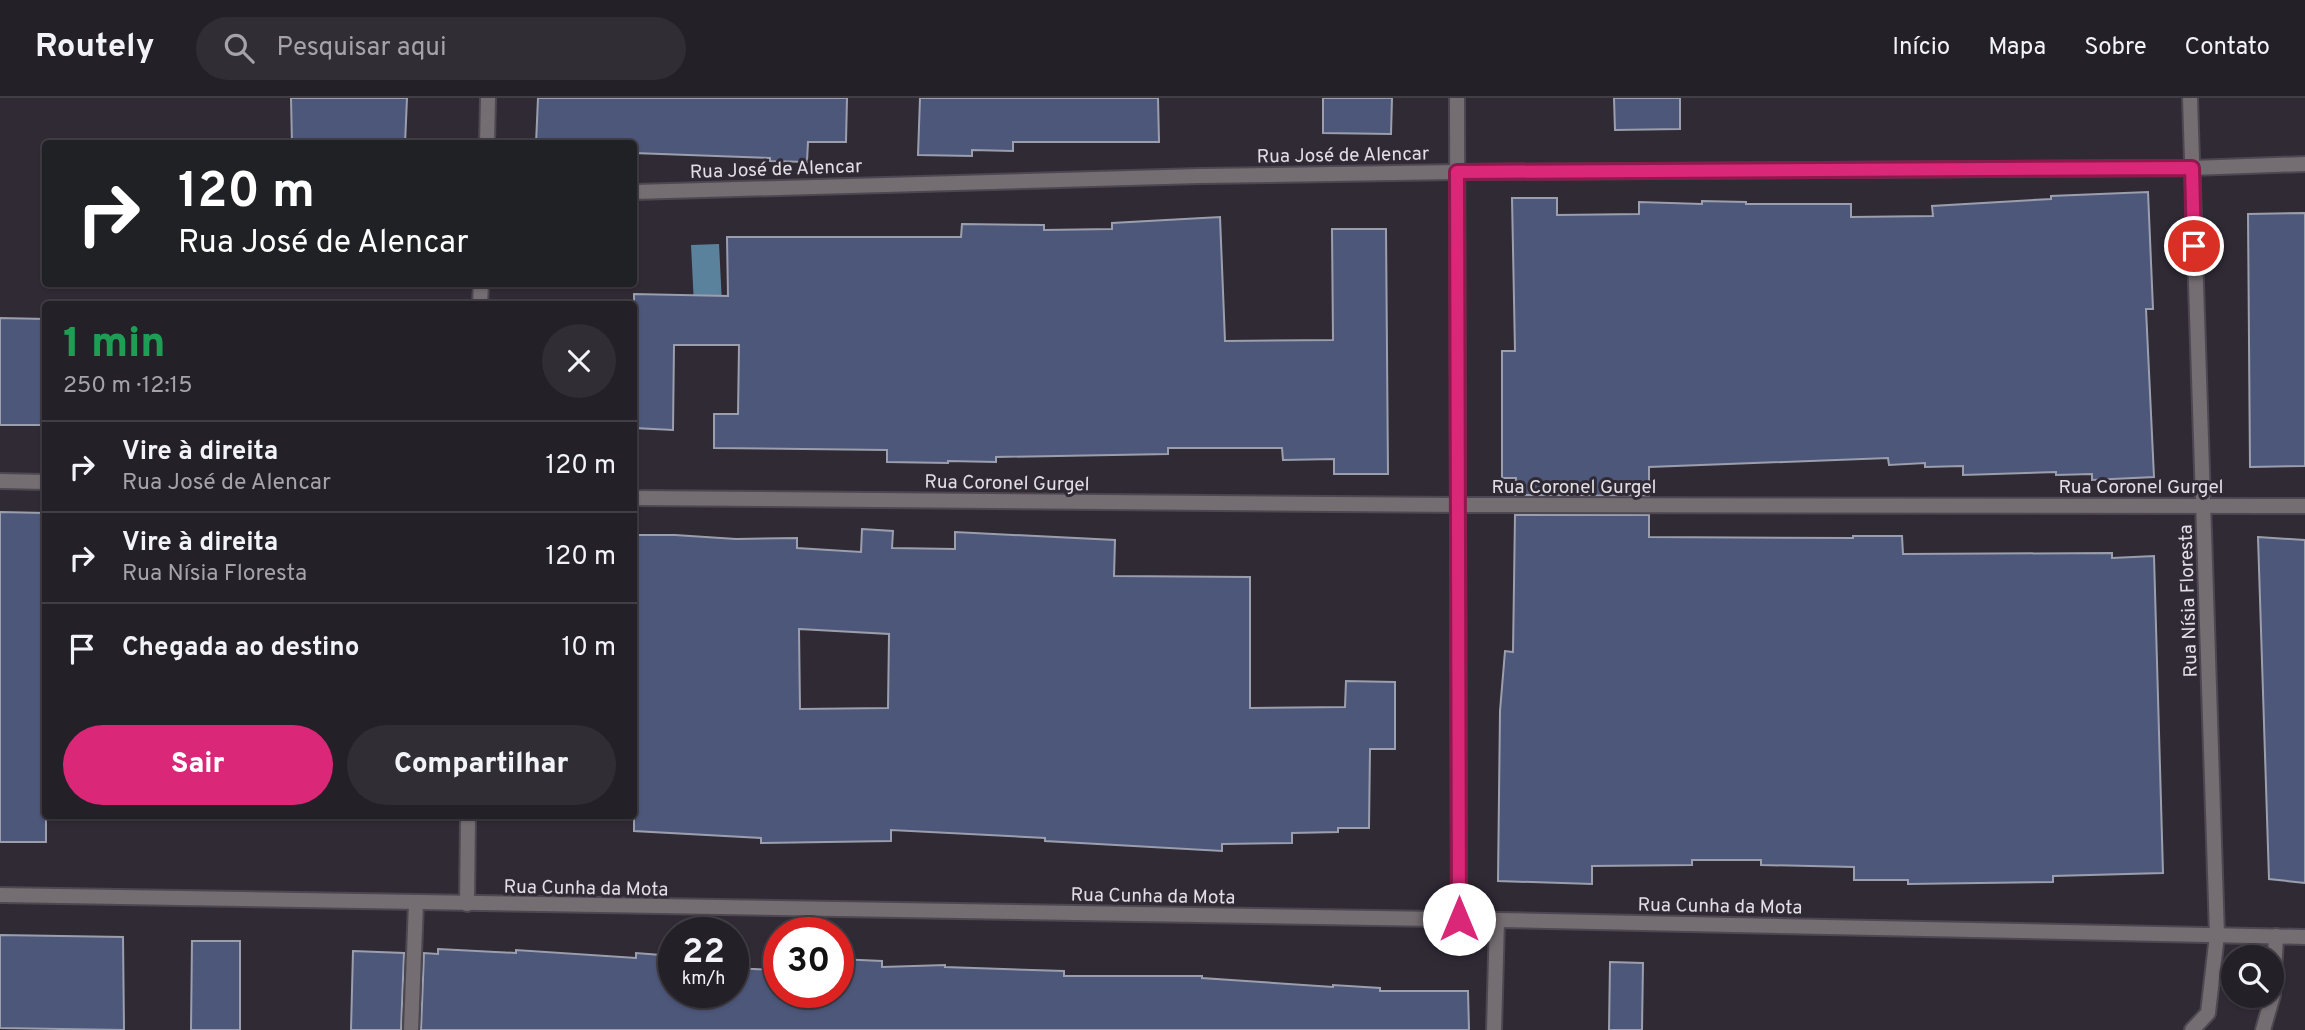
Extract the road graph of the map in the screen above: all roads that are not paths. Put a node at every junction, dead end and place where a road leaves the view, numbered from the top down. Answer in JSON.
{"nodes":[{"id":1,"x":488,"y":98,"type":"edge"},
{"id":2,"x":1457,"y":98,"type":"edge"},
{"id":3,"x":2190,"y":98,"type":"edge"},
{"id":4,"x":487,"y":140,"type":"edge"},
{"id":5,"x":2305,"y":164,"type":"edge"},
{"id":6,"x":2192,"y":168,"type":"junction"},
{"id":7,"x":1457,"y":172,"type":"junction"},
{"id":8,"x":637,"y":191,"type":"edge"},
{"id":9,"x":0,"y":481,"type":"edge"},
{"id":10,"x":42,"y":482,"type":"edge"},
{"id":11,"x":637,"y":498,"type":"edge"},
{"id":12,"x":1458,"y":505,"type":"junction"},
{"id":13,"x":2203,"y":506,"type":"junction"},
{"id":14,"x":2305,"y":506,"type":"edge"},
{"id":15,"x":468,"y":819,"type":"edge"},
{"id":16,"x":0,"y":895,"type":"edge"},
{"id":17,"x":416,"y":903,"type":"junction"},
{"id":18,"x":467,"y":904,"type":"junction"},
{"id":19,"x":1459,"y":919,"type":"junction"},
{"id":20,"x":1497,"y":920,"type":"junction"},
{"id":21,"x":2217,"y":935,"type":"junction"},
{"id":22,"x":2276,"y":936,"type":"junction"},
{"id":23,"x":2305,"y":937,"type":"edge"},
{"id":24,"x":411,"y":1030,"type":"edge"},
{"id":25,"x":1494,"y":1030,"type":"edge"},
{"id":26,"x":2192,"y":1030,"type":"edge"},
{"id":27,"x":2263,"y":1030,"type":"edge"}],
"edges":[{"from":1,"to":4,"type":"street"},
{"from":2,"to":7,"type":"street"},
{"from":3,"to":6,"type":"street","name":"Rua Nísia Floresta"},
{"from":5,"to":6,"type":"street","name":"Rua José de Alencar"},
{"from":6,"to":7,"type":"street","name":"Rua José de Alencar"},
{"from":6,"to":13,"type":"street","name":"Rua Nísia Floresta"},
{"from":7,"to":8,"type":"street","name":"Rua José de Alencar"},
{"from":7,"to":12,"type":"street"},
{"from":9,"to":10,"type":"street"},
{"from":11,"to":12,"type":"street","name":"Rua Coronel Gurgel"},
{"from":12,"to":13,"type":"street","name":"Rua Coronel Gurgel"},
{"from":12,"to":19,"type":"street"},
{"from":13,"to":14,"type":"street","name":"Rua Coronel Gurgel"},
{"from":13,"to":21,"type":"street","name":"Rua Nísia Floresta"},
{"from":15,"to":18,"type":"street"},
{"from":16,"to":17,"type":"street","name":"Rua Cunha da Mota"},
{"from":17,"to":18,"type":"street","name":"Rua Cunha da Mota"},
{"from":17,"to":24,"type":"street"},
{"from":18,"to":19,"type":"street","name":"Rua Cunha da Mota"},
{"from":19,"to":20,"type":"street","name":"Rua Cunha da Mota"},
{"from":20,"to":21,"type":"street","name":"Rua Cunha da Mota"},
{"from":20,"to":25,"type":"street"},
{"from":21,"to":22,"type":"street","name":"Rua Cunha da Mota"},
{"from":21,"to":26,"type":"street","name":"Rua Nísia Floresta"},
{"from":22,"to":23,"type":"street","name":"Rua Cunha da Mota"},
{"from":22,"to":27,"type":"street"}]}
